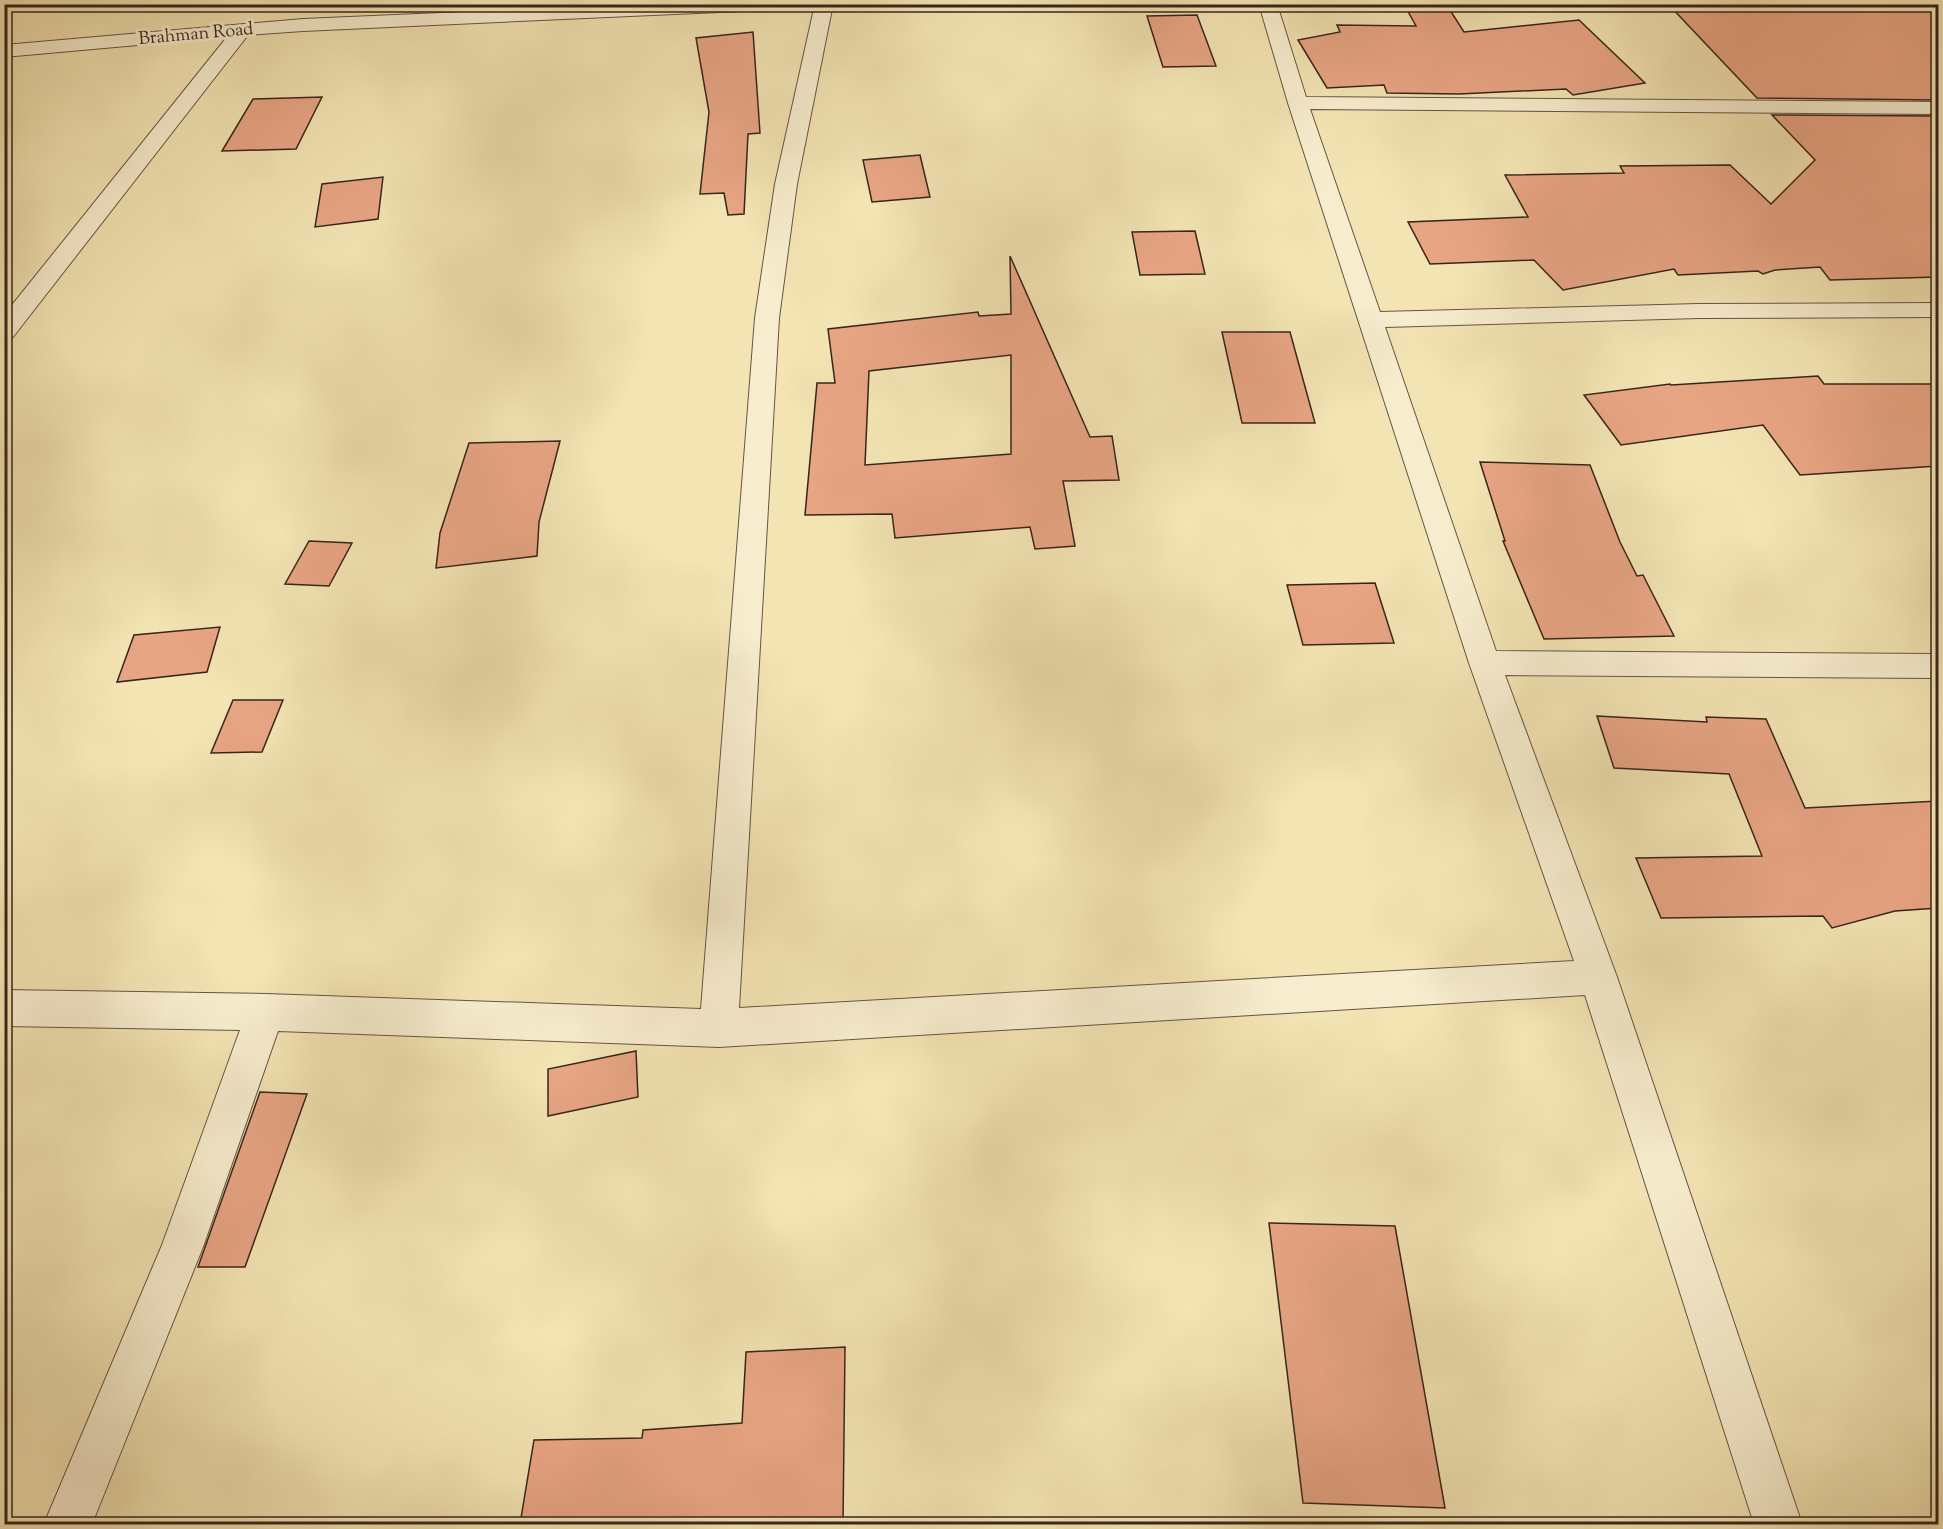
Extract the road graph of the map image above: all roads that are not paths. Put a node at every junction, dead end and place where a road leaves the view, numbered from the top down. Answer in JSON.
{"nodes":[{"id":1,"x":294,"y":4,"type":"edge"},
{"id":2,"x":784,"y":4,"type":"edge"},
{"id":3,"x":824,"y":4,"type":"edge"},
{"id":4,"x":1268,"y":4,"type":"edge"},
{"id":5,"x":622,"y":8,"type":"edge"},
{"id":6,"x":303,"y":25,"type":"junction"},
{"id":7,"x":241,"y":32,"type":"junction"},
{"id":8,"x":4,"y":51,"type":"edge"},
{"id":9,"x":1298,"y":103,"type":"junction"},
{"id":10,"x":1938,"y":108,"type":"edge"},
{"id":11,"x":1938,"y":310,"type":"edge"},
{"id":12,"x":1371,"y":320,"type":"junction"},
{"id":13,"x":4,"y":332,"type":"edge"},
{"id":14,"x":1485,"y":663,"type":"junction"},
{"id":15,"x":1938,"y":666,"type":"edge"},
{"id":16,"x":1598,"y":977,"type":"junction"},
{"id":17,"x":4,"y":1008,"type":"edge"},
{"id":18,"x":266,"y":1012,"type":"junction"},
{"id":19,"x":718,"y":1028,"type":"junction"},
{"id":20,"x":68,"y":1524,"type":"edge"},
{"id":21,"x":1778,"y":1524,"type":"edge"}],
"edges":[{"from":1,"to":6,"type":"street"},
{"from":2,"to":5,"type":"street","name":"Brahman Road"},
{"from":3,"to":19,"type":"street"},
{"from":4,"to":9,"type":"street"},
{"from":5,"to":6,"type":"street","name":"Brahman Road"},
{"from":6,"to":7,"type":"street","name":"Brahman Road"},
{"from":7,"to":8,"type":"street","name":"Brahman Road"},
{"from":7,"to":13,"type":"street"},
{"from":9,"to":10,"type":"street"},
{"from":9,"to":12,"type":"street"},
{"from":11,"to":12,"type":"street"},
{"from":12,"to":14,"type":"street"},
{"from":14,"to":15,"type":"street"},
{"from":14,"to":16,"type":"street"},
{"from":16,"to":19,"type":"street"},
{"from":16,"to":21,"type":"street"},
{"from":17,"to":18,"type":"street"},
{"from":18,"to":19,"type":"street"},
{"from":18,"to":20,"type":"street"}]}
